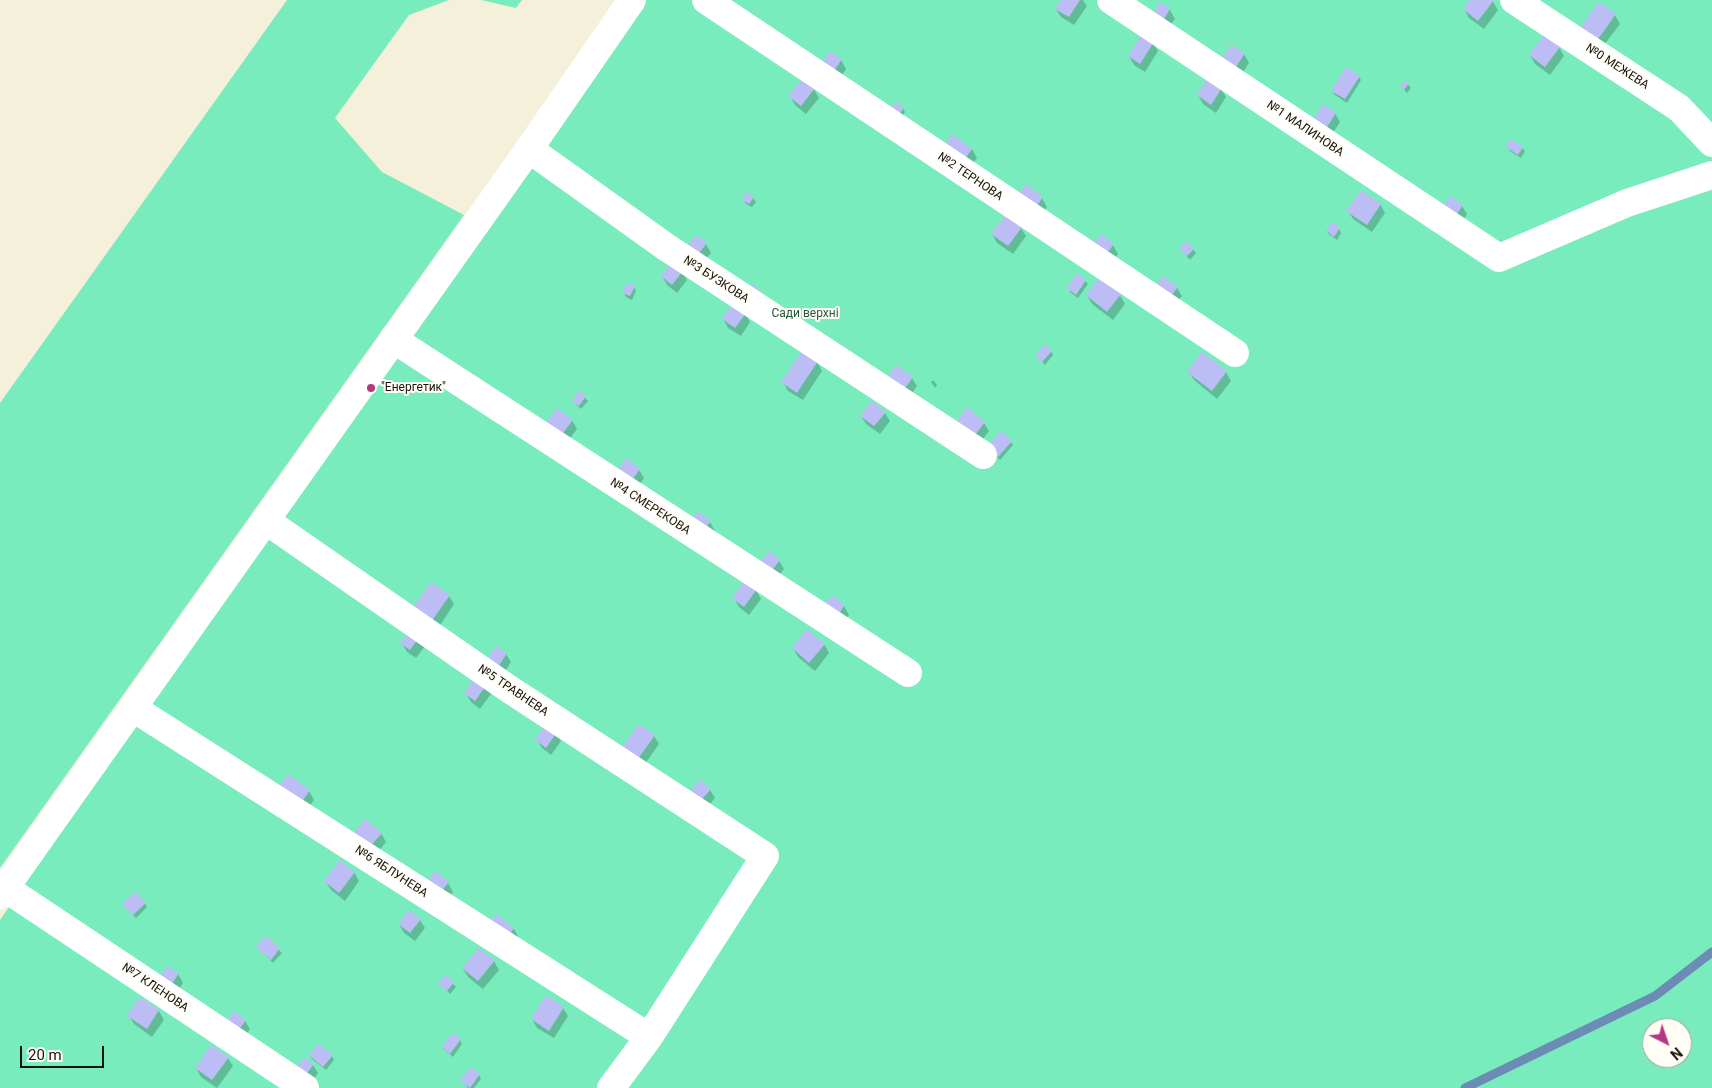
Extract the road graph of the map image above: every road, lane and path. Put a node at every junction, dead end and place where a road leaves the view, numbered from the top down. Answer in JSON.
{"nodes":[{"id":1,"x":632,"y":0,"type":"edge"},
{"id":2,"x":706,"y":0,"type":"edge"},
{"id":3,"x":1111,"y":0,"type":"edge"},
{"id":4,"x":1514,"y":0,"type":"edge"},
{"id":5,"x":1712,"y":144,"type":"edge"},
{"id":6,"x":529,"y":149,"type":"junction"},
{"id":7,"x":1712,"y":175,"type":"edge"},
{"id":8,"x":393,"y":339,"type":"junction"},
{"id":9,"x":1235,"y":353,"type":"dead end"},
{"id":10,"x":983,"y":455,"type":"dead end"},
{"id":11,"x":265,"y":520,"type":"junction"},
{"id":12,"x":908,"y":673,"type":"dead end"},
{"id":13,"x":133,"y":708,"type":"junction"},
{"id":14,"x":3,"y":892,"type":"edge"},
{"id":15,"x":649,"y":1037,"type":"junction"},
{"id":16,"x":305,"y":1088,"type":"edge"},
{"id":17,"x":611,"y":1088,"type":"edge"}],
"edges":[{"from":1,"to":6,"type":"street"},
{"from":2,"to":9,"type":"street","name":"№2 ТЕРНОВА"},
{"from":3,"to":7,"type":"street","name":"№1 МАЛИНОВА"},
{"from":4,"to":5,"type":"street","name":"№0 МЕЖЕВА"},
{"from":6,"to":8,"type":"street"},
{"from":6,"to":10,"type":"street","name":"№3 БУЗКОВА"},
{"from":8,"to":11,"type":"street"},
{"from":8,"to":12,"type":"street","name":"№4 СМЕРЕКОВА"},
{"from":11,"to":13,"type":"street"},
{"from":11,"to":15,"type":"street","name":"№5 ТРАВНЕВА"},
{"from":13,"to":14,"type":"street"},
{"from":13,"to":15,"type":"street","name":"№6 ЯБЛУНЕВА"},
{"from":14,"to":16,"type":"street","name":"№7 КЛЕНОВА"},
{"from":15,"to":17,"type":"street"}]}
